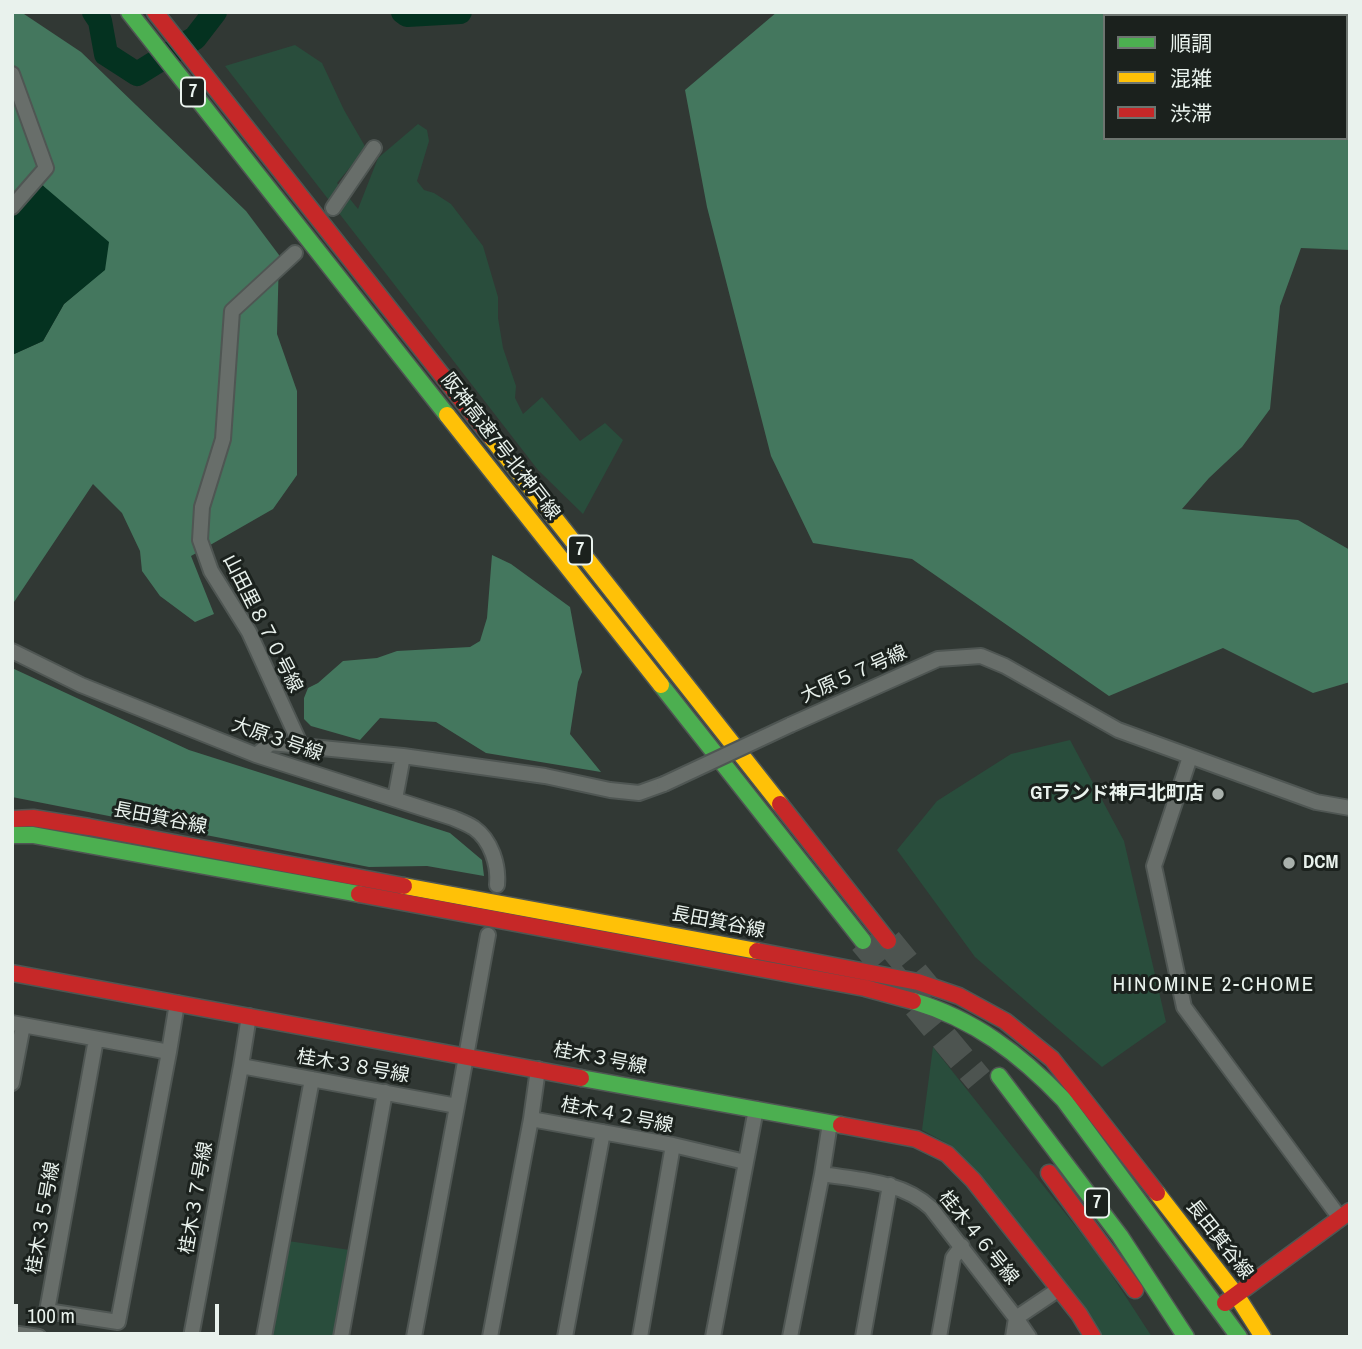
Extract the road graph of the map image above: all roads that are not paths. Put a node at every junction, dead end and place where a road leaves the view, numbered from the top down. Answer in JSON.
{"nodes":[{"id":1,"x":129,"y":12,"type":"edge"},
{"id":2,"x":155,"y":12,"type":"edge"},
{"id":3,"x":12,"y":74,"type":"edge"},
{"id":4,"x":373,"y":148,"type":"dead end"},
{"id":5,"x":12,"y":207,"type":"edge"},
{"id":6,"x":333,"y":208,"type":"dead end"},
{"id":7,"x":295,"y":253,"type":"dead end"},
{"id":8,"x":12,"y":651,"type":"edge"},
{"id":9,"x":301,"y":747,"type":"junction"},
{"id":10,"x":256,"y":755,"type":"junction"},
{"id":11,"x":403,"y":756,"type":"junction"},
{"id":12,"x":1191,"y":757,"type":"junction"},
{"id":13,"x":395,"y":799,"type":"junction"},
{"id":14,"x":1350,"y":808,"type":"edge"},
{"id":15,"x":12,"y":819,"type":"edge"},
{"id":16,"x":12,"y":835,"type":"edge"},
{"id":17,"x":497,"y":885,"type":"dead end"},
{"id":18,"x":488,"y":934,"type":"dead end"},
{"id":19,"x":888,"y":941,"type":"tunnel mouth"},
{"id":20,"x":863,"y":942,"type":"tunnel mouth"},
{"id":21,"x":12,"y":973,"type":"edge"},
{"id":22,"x":177,"y":1003,"type":"junction"},
{"id":23,"x":249,"y":1016,"type":"junction"},
{"id":24,"x":18,"y":1024,"type":"edge"},
{"id":25,"x":96,"y":1039,"type":"junction"},
{"id":26,"x":169,"y":1052,"type":"junction"},
{"id":27,"x":468,"y":1056,"type":"junction"},
{"id":28,"x":241,"y":1066,"type":"junction"},
{"id":29,"x":538,"y":1069,"type":"junction"},
{"id":30,"x":999,"y":1076,"type":"tunnel mouth"},
{"id":31,"x":312,"y":1079,"type":"junction"},
{"id":32,"x":12,"y":1083,"type":"edge"},
{"id":33,"x":385,"y":1092,"type":"junction"},
{"id":34,"x":457,"y":1105,"type":"junction"},
{"id":35,"x":756,"y":1109,"type":"junction"},
{"id":36,"x":531,"y":1119,"type":"junction"},
{"id":37,"x":830,"y":1123,"type":"junction"},
{"id":38,"x":603,"y":1132,"type":"junction"},
{"id":39,"x":673,"y":1145,"type":"junction"},
{"id":40,"x":1035,"y":1155,"type":"dead end"},
{"id":41,"x":746,"y":1162,"type":"junction"},
{"id":42,"x":822,"y":1174,"type":"junction"},
{"id":43,"x":890,"y":1185,"type":"junction"},
{"id":44,"x":1345,"y":1214,"type":"edge"},
{"id":45,"x":962,"y":1247,"type":"junction"},
{"id":46,"x":1059,"y":1289,"type":"junction"},
{"id":47,"x":1237,"y":1296,"type":"junction"},
{"id":48,"x":1147,"y":1307,"type":"dead end"},
{"id":49,"x":1219,"y":1307,"type":"junction"},
{"id":50,"x":1016,"y":1318,"type":"junction"},
{"id":51,"x":12,"y":1333,"type":"edge"},
{"id":52,"x":38,"y":1337,"type":"edge"},
{"id":53,"x":191,"y":1337,"type":"edge"},
{"id":54,"x":264,"y":1337,"type":"edge"},
{"id":55,"x":341,"y":1337,"type":"edge"},
{"id":56,"x":414,"y":1337,"type":"edge"},
{"id":57,"x":490,"y":1337,"type":"edge"},
{"id":58,"x":565,"y":1337,"type":"edge"},
{"id":59,"x":640,"y":1337,"type":"edge"},
{"id":60,"x":713,"y":1337,"type":"edge"},
{"id":61,"x":790,"y":1337,"type":"edge"},
{"id":62,"x":863,"y":1337,"type":"edge"},
{"id":63,"x":939,"y":1337,"type":"edge"},
{"id":64,"x":1013,"y":1337,"type":"edge"},
{"id":65,"x":1029,"y":1337,"type":"edge"},
{"id":66,"x":1093,"y":1337,"type":"edge"},
{"id":67,"x":1186,"y":1337,"type":"edge"},
{"id":68,"x":1239,"y":1337,"type":"edge"},
{"id":69,"x":1264,"y":1337,"type":"edge"}],
"edges":[{"from":1,"to":20,"type":"main road","name":"阪神高速7号北神戸線","number":"7"},
{"from":2,"to":19,"type":"main road","name":"阪神高速7号北神戸線","number":"7"},
{"from":3,"to":5,"type":"street"},
{"from":4,"to":6,"type":"street"},
{"from":7,"to":9,"type":"street","name":"山田里８７０号線"},
{"from":8,"to":10,"type":"street","name":"大原３号線"},
{"from":9,"to":10,"type":"street","name":"大原５７号線"},
{"from":9,"to":11,"type":"street","name":"大原５７号線"},
{"from":10,"to":13,"type":"street","name":"大原３号線"},
{"from":11,"to":12,"type":"street","name":"大原５７号線","bridge":true},
{"from":11,"to":13,"type":"street"},
{"from":12,"to":14,"type":"street","name":"大原５７号線"},
{"from":12,"to":44,"type":"street"},
{"from":13,"to":17,"type":"street","name":"大原３号線"},
{"from":15,"to":47,"type":"main road","name":"長田箕谷線"},
{"from":16,"to":49,"type":"main road","name":"長田箕谷線"},
{"from":18,"to":27,"type":"street"},
{"from":21,"to":22,"type":"main road","name":"桂木３号線"},
{"from":22,"to":23,"type":"main road","name":"桂木３号線"},
{"from":22,"to":26,"type":"street"},
{"from":23,"to":27,"type":"main road","name":"桂木３号線"},
{"from":23,"to":28,"type":"street"},
{"from":24,"to":25,"type":"street"},
{"from":24,"to":32,"type":"street"},
{"from":25,"to":26,"type":"street"},
{"from":25,"to":26,"type":"street","name":"桂木３５号線"},
{"from":27,"to":29,"type":"main road","name":"桂木３号線"},
{"from":27,"to":34,"type":"street"},
{"from":28,"to":31,"type":"street","name":"桂木３８号線"},
{"from":28,"to":53,"type":"street","name":"桂木３７号線"},
{"from":29,"to":35,"type":"main road","name":"桂木３号線"},
{"from":29,"to":36,"type":"street","name":"桂木４２号線"},
{"from":30,"to":67,"type":"main road","number":"7"},
{"from":31,"to":33,"type":"street","name":"桂木３８号線"},
{"from":31,"to":54,"type":"street"},
{"from":33,"to":34,"type":"street","name":"桂木３８号線"},
{"from":33,"to":55,"type":"street"},
{"from":34,"to":56,"type":"street"},
{"from":35,"to":37,"type":"main road","name":"桂木３号線"},
{"from":35,"to":41,"type":"street"},
{"from":36,"to":38,"type":"street","name":"桂木４２号線"},
{"from":36,"to":57,"type":"street"},
{"from":37,"to":42,"type":"street"},
{"from":37,"to":46,"type":"main road","name":"桂木３号線"},
{"from":38,"to":39,"type":"street","name":"桂木４２号線"},
{"from":38,"to":58,"type":"street"},
{"from":39,"to":41,"type":"street","name":"桂木４２号線"},
{"from":39,"to":59,"type":"street"},
{"from":40,"to":48,"type":"main road","number":"7"},
{"from":41,"to":60,"type":"street"},
{"from":42,"to":43,"type":"street","name":"桂木４６号線"},
{"from":42,"to":61,"type":"street"},
{"from":43,"to":45,"type":"street","name":"桂木４６号線"},
{"from":43,"to":62,"type":"street"},
{"from":44,"to":47,"type":"main road"},
{"from":45,"to":50,"type":"street","name":"桂木４６号線"},
{"from":45,"to":63,"type":"street"},
{"from":46,"to":50,"type":"street"},
{"from":46,"to":66,"type":"main road","name":"桂木３号線"},
{"from":47,"to":49,"type":"main road"},
{"from":47,"to":69,"type":"main road","name":"長田箕谷線"},
{"from":49,"to":68,"type":"main road","name":"長田箕谷線"},
{"from":50,"to":64,"type":"street"},
{"from":50,"to":65,"type":"street","name":"桂木４６号線"},
{"from":51,"to":52,"type":"street"}]}
